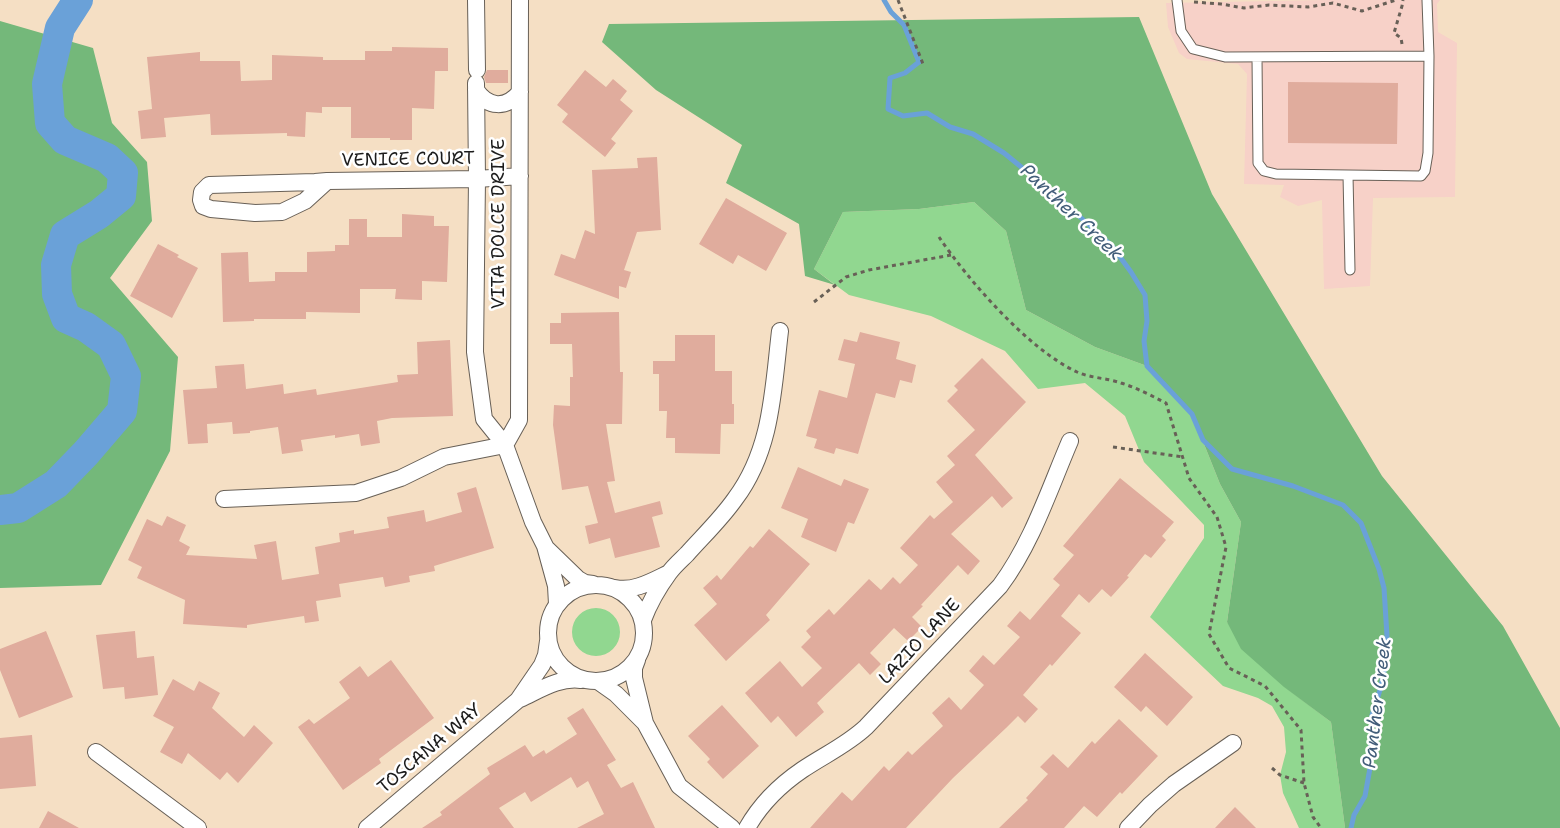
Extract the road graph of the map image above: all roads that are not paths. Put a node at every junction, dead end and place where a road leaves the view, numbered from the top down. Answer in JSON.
{"nodes":[{"id":1,"x":476,"y":0,"type":"edge"},
{"id":2,"x":520,"y":0,"type":"edge"},
{"id":3,"x":1177,"y":0,"type":"edge"},
{"id":4,"x":1427,"y":0,"type":"edge"},
{"id":5,"x":1429,"y":56,"type":"junction"},
{"id":6,"x":1256,"y":57,"type":"junction"},
{"id":7,"x":477,"y":81,"type":"junction"},
{"id":8,"x":520,"y":92,"type":"junction"},
{"id":9,"x":1348,"y":175,"type":"junction"},
{"id":10,"x":520,"y":176,"type":"junction"},
{"id":11,"x":477,"y":179,"type":"junction"},
{"id":12,"x":327,"y":181,"type":"junction"},
{"id":13,"x":1350,"y":270,"type":"dead end"},
{"id":14,"x":780,"y":331,"type":"dead end"},
{"id":15,"x":1070,"y":441,"type":"dead end"},
{"id":16,"x":505,"y":445,"type":"junction"},
{"id":17,"x":224,"y":499,"type":"dead end"},
{"id":18,"x":545,"y":546,"type":"junction"},
{"id":19,"x":669,"y":573,"type":"junction"},
{"id":20,"x":593,"y":584,"type":"junction"},
{"id":21,"x":615,"y":588,"type":"junction"},
{"id":22,"x":557,"y":604,"type":"junction"},
{"id":23,"x":643,"y":620,"type":"junction"},
{"id":24,"x":548,"y":641,"type":"junction"},
{"id":25,"x":637,"y":660,"type":"junction"},
{"id":26,"x":582,"y":680,"type":"junction"},
{"id":27,"x":599,"y":682,"type":"junction"},
{"id":28,"x":518,"y":700,"type":"junction"},
{"id":29,"x":645,"y":723,"type":"junction"},
{"id":30,"x":1234,"y":743,"type":"dead end"},
{"id":31,"x":96,"y":752,"type":"dead end"},
{"id":32,"x":198,"y":828,"type":"edge"},
{"id":33,"x":367,"y":828,"type":"edge"},
{"id":34,"x":732,"y":828,"type":"edge"},
{"id":35,"x":747,"y":828,"type":"edge"},
{"id":36,"x":1128,"y":828,"type":"edge"}],
"edges":[{"from":1,"to":7,"type":"street","name":"VITA DOLCE DRIVE"},
{"from":2,"to":8,"type":"street","name":"VITA DOLCE DRIVE"},
{"from":3,"to":6,"type":"lane"},
{"from":4,"to":5,"type":"lane"},
{"from":5,"to":6,"type":"lane"},
{"from":5,"to":9,"type":"lane"},
{"from":6,"to":9,"type":"lane"},
{"from":7,"to":8,"type":"street"},
{"from":7,"to":11,"type":"street","name":"VITA DOLCE DRIVE"},
{"from":8,"to":10,"type":"street","name":"VITA DOLCE DRIVE"},
{"from":9,"to":13,"type":"lane"},
{"from":10,"to":11,"type":"street","name":"VENICE COURT"},
{"from":10,"to":16,"type":"street","name":"VITA DOLCE DRIVE"},
{"from":11,"to":12,"type":"street","name":"VENICE COURT"},
{"from":11,"to":16,"type":"street","name":"VITA DOLCE DRIVE"},
{"from":12,"to":12,"type":"street","name":"VENICE COURT"},
{"from":14,"to":19,"type":"street"},
{"from":15,"to":35,"type":"street","name":"LAZIO LANE"},
{"from":16,"to":17,"type":"street"},
{"from":16,"to":18,"type":"street","name":"VITA DOLCE DRIVE"},
{"from":18,"to":20,"type":"street","name":"VITA DOLCE DRIVE"},
{"from":18,"to":22,"type":"street","name":"VITA DOLCE DRIVE"},
{"from":19,"to":21,"type":"street"},
{"from":19,"to":23,"type":"street"},
{"from":20,"to":21,"type":"street"},
{"from":20,"to":22,"type":"street"},
{"from":21,"to":23,"type":"street"},
{"from":22,"to":24,"type":"street"},
{"from":23,"to":25,"type":"street"},
{"from":24,"to":26,"type":"street"},
{"from":24,"to":28,"type":"street","name":"TOSCANA WAY"},
{"from":25,"to":27,"type":"street"},
{"from":25,"to":29,"type":"street"},
{"from":26,"to":27,"type":"street"},
{"from":26,"to":28,"type":"street","name":"TOSCANA WAY"},
{"from":27,"to":29,"type":"street"},
{"from":28,"to":33,"type":"street","name":"TOSCANA WAY"},
{"from":29,"to":34,"type":"street"},
{"from":30,"to":36,"type":"street"},
{"from":31,"to":32,"type":"street"}]}
